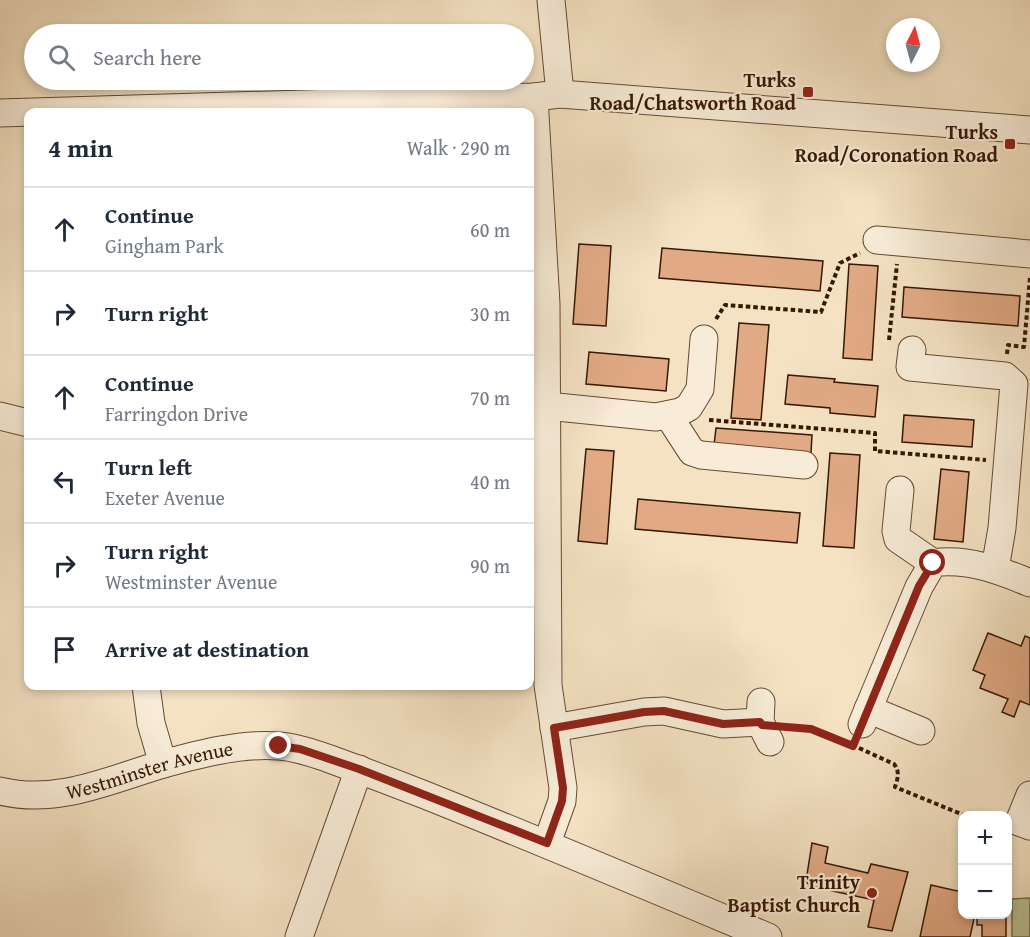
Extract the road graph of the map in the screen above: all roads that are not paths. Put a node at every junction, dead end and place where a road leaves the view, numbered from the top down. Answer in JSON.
{"nodes":[{"id":1,"x":551,"y":0,"type":"edge"},
{"id":2,"x":547,"y":95,"type":"junction"},
{"id":3,"x":129,"y":108,"type":"edge"},
{"id":4,"x":24,"y":111,"type":"edge"},
{"id":5,"x":0,"y":112,"type":"edge"},
{"id":6,"x":1030,"y":130,"type":"edge"},
{"id":7,"x":887,"y":241,"type":"road end"},
{"id":8,"x":1030,"y":254,"type":"edge"},
{"id":9,"x":538,"y":304,"type":"edge"},
{"id":10,"x":704,"y":339,"type":"road end"},
{"id":11,"x":912,"y":350,"type":"road end"},
{"id":12,"x":547,"y":406,"type":"junction"},
{"id":13,"x":675,"y":413,"type":"junction"},
{"id":14,"x":0,"y":416,"type":"edge"},
{"id":15,"x":24,"y":422,"type":"edge"},
{"id":16,"x":804,"y":465,"type":"dead end"},
{"id":17,"x":900,"y":490,"type":"dead end"},
{"id":18,"x":539,"y":513,"type":"edge"},
{"id":19,"x":933,"y":563,"type":"junction"},
{"id":20,"x":995,"y":569,"type":"junction"},
{"id":21,"x":1030,"y":583,"type":"edge"},
{"id":22,"x":147,"y":690,"type":"edge"},
{"id":23,"x":763,"y":723,"type":"road end"},
{"id":24,"x":554,"y":728,"type":"junction"},
{"id":25,"x":921,"y":731,"type":"dead end"},
{"id":26,"x":164,"y":764,"type":"junction"},
{"id":27,"x":359,"y":769,"type":"junction"},
{"id":28,"x":0,"y":791,"type":"edge"},
{"id":29,"x":1030,"y":795,"type":"edge"},
{"id":30,"x":1030,"y":826,"type":"edge"},
{"id":31,"x":547,"y":843,"type":"junction"},
{"id":32,"x":298,"y":937,"type":"edge"},
{"id":33,"x":768,"y":937,"type":"edge"}],
"edges":[{"from":1,"to":2,"type":"street"},
{"from":2,"to":3,"type":"street"},
{"from":2,"to":6,"type":"street"},
{"from":2,"to":9,"type":"street"},
{"from":4,"to":5,"type":"street"},
{"from":7,"to":8,"type":"street"},
{"from":9,"to":12,"type":"street"},
{"from":10,"to":13,"type":"street"},
{"from":11,"to":20,"type":"street"},
{"from":12,"to":13,"type":"street"},
{"from":12,"to":18,"type":"street"},
{"from":13,"to":16,"type":"street"},
{"from":14,"to":15,"type":"street"},
{"from":17,"to":19,"type":"street"},
{"from":18,"to":24,"type":"street"},
{"from":19,"to":20,"type":"street"},
{"from":19,"to":25,"type":"street"},
{"from":20,"to":21,"type":"street"},
{"from":22,"to":26,"type":"street"},
{"from":23,"to":24,"type":"street"},
{"from":24,"to":31,"type":"street"},
{"from":26,"to":27,"type":"street","name":"Westminster Avenue"},
{"from":26,"to":28,"type":"street","name":"Westminster Avenue"},
{"from":27,"to":31,"type":"street","name":"Westminster Avenue"},
{"from":27,"to":32,"type":"street"},
{"from":29,"to":30,"type":"street"},
{"from":31,"to":33,"type":"street","name":"Westminster Avenue"}]}
